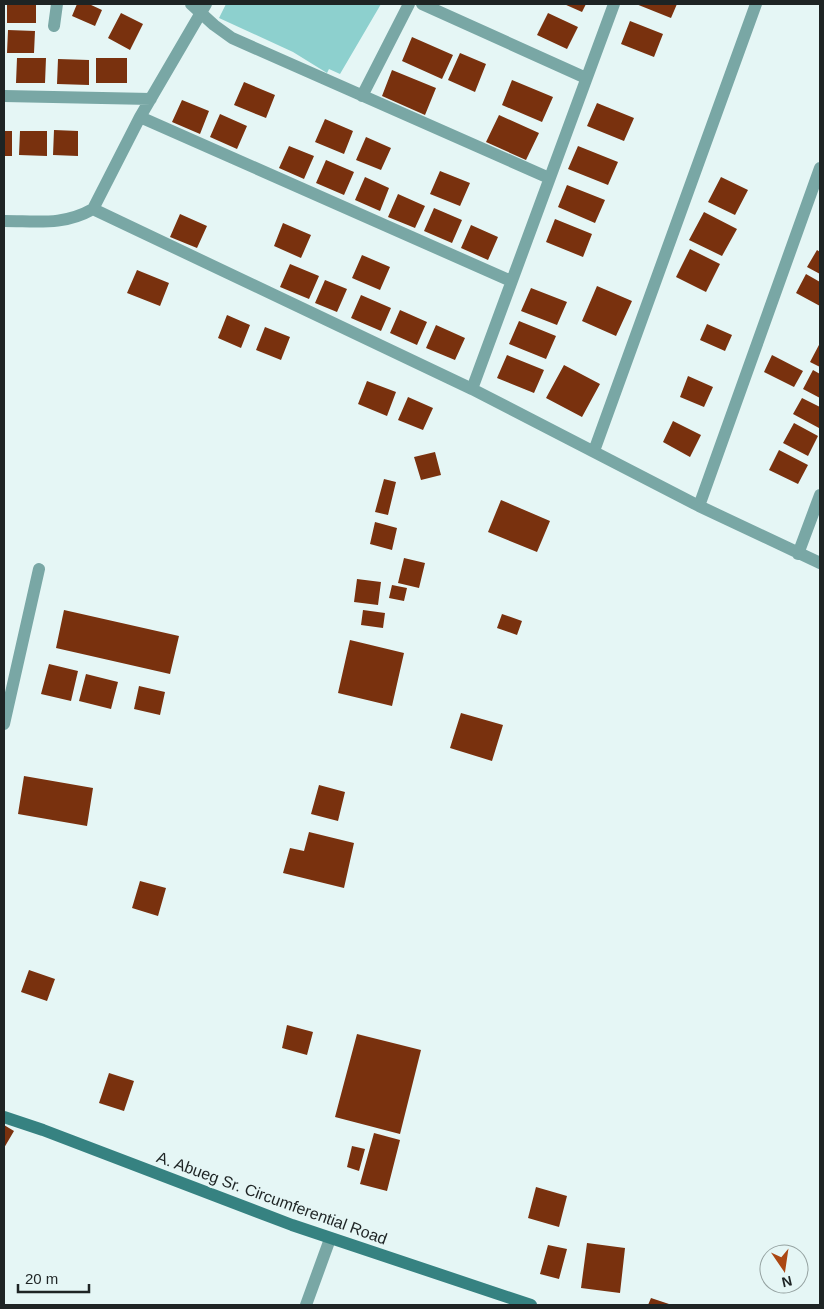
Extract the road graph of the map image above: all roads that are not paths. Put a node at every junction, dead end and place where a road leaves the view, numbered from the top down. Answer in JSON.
{"nodes":[{"id":1,"x":57,"y":4,"type":"edge"},
{"id":2,"x":191,"y":4,"type":"edge"},
{"id":3,"x":410,"y":4,"type":"edge"},
{"id":4,"x":422,"y":4,"type":"edge"},
{"id":5,"x":614,"y":4,"type":"edge"},
{"id":6,"x":756,"y":4,"type":"edge"},
{"id":7,"x":203,"y":9,"type":"edge"},
{"id":8,"x":54,"y":26,"type":"dead end"},
{"id":9,"x":586,"y":78,"type":"junction"},
{"id":10,"x":4,"y":96,"type":"edge"},
{"id":11,"x":362,"y":96,"type":"junction"},
{"id":12,"x":151,"y":99,"type":"junction"},
{"id":13,"x":140,"y":117,"type":"junction"},
{"id":14,"x":820,"y":168,"type":"edge"},
{"id":15,"x":549,"y":178,"type":"junction"},
{"id":16,"x":93,"y":209,"type":"junction"},
{"id":17,"x":4,"y":221,"type":"edge"},
{"id":18,"x":511,"y":281,"type":"junction"},
{"id":19,"x":472,"y":389,"type":"junction"},
{"id":20,"x":594,"y":452,"type":"junction"},
{"id":21,"x":820,"y":495,"type":"edge"},
{"id":22,"x":699,"y":506,"type":"junction"},
{"id":23,"x":798,"y":554,"type":"junction"},
{"id":24,"x":820,"y":563,"type":"edge"},
{"id":25,"x":39,"y":569,"type":"dead end"},
{"id":26,"x":4,"y":724,"type":"edge"},
{"id":27,"x":4,"y":1117,"type":"edge"},
{"id":28,"x":330,"y":1239,"type":"junction"},
{"id":29,"x":306,"y":1305,"type":"edge"},
{"id":30,"x":531,"y":1305,"type":"edge"}],
"edges":[{"from":1,"to":8,"type":"street"},
{"from":2,"to":7,"type":"street"},
{"from":3,"to":11,"type":"street"},
{"from":4,"to":9,"type":"street"},
{"from":5,"to":9,"type":"street"},
{"from":6,"to":20,"type":"street"},
{"from":7,"to":11,"type":"street"},
{"from":7,"to":12,"type":"street"},
{"from":9,"to":15,"type":"street"},
{"from":10,"to":12,"type":"street"},
{"from":11,"to":15,"type":"street"},
{"from":12,"to":13,"type":"street"},
{"from":13,"to":16,"type":"street"},
{"from":13,"to":18,"type":"street"},
{"from":14,"to":22,"type":"street"},
{"from":15,"to":18,"type":"street"},
{"from":16,"to":17,"type":"street"},
{"from":16,"to":19,"type":"street"},
{"from":18,"to":19,"type":"street"},
{"from":19,"to":20,"type":"street"},
{"from":20,"to":22,"type":"street"},
{"from":21,"to":23,"type":"street"},
{"from":22,"to":23,"type":"street"},
{"from":23,"to":24,"type":"street"},
{"from":25,"to":26,"type":"street"},
{"from":27,"to":28,"type":"street","name":"A. Abueg Sr. Circumferential Road"},
{"from":28,"to":29,"type":"street"},
{"from":28,"to":30,"type":"street","name":"A. Abueg Sr. Circumferential Road"}]}
